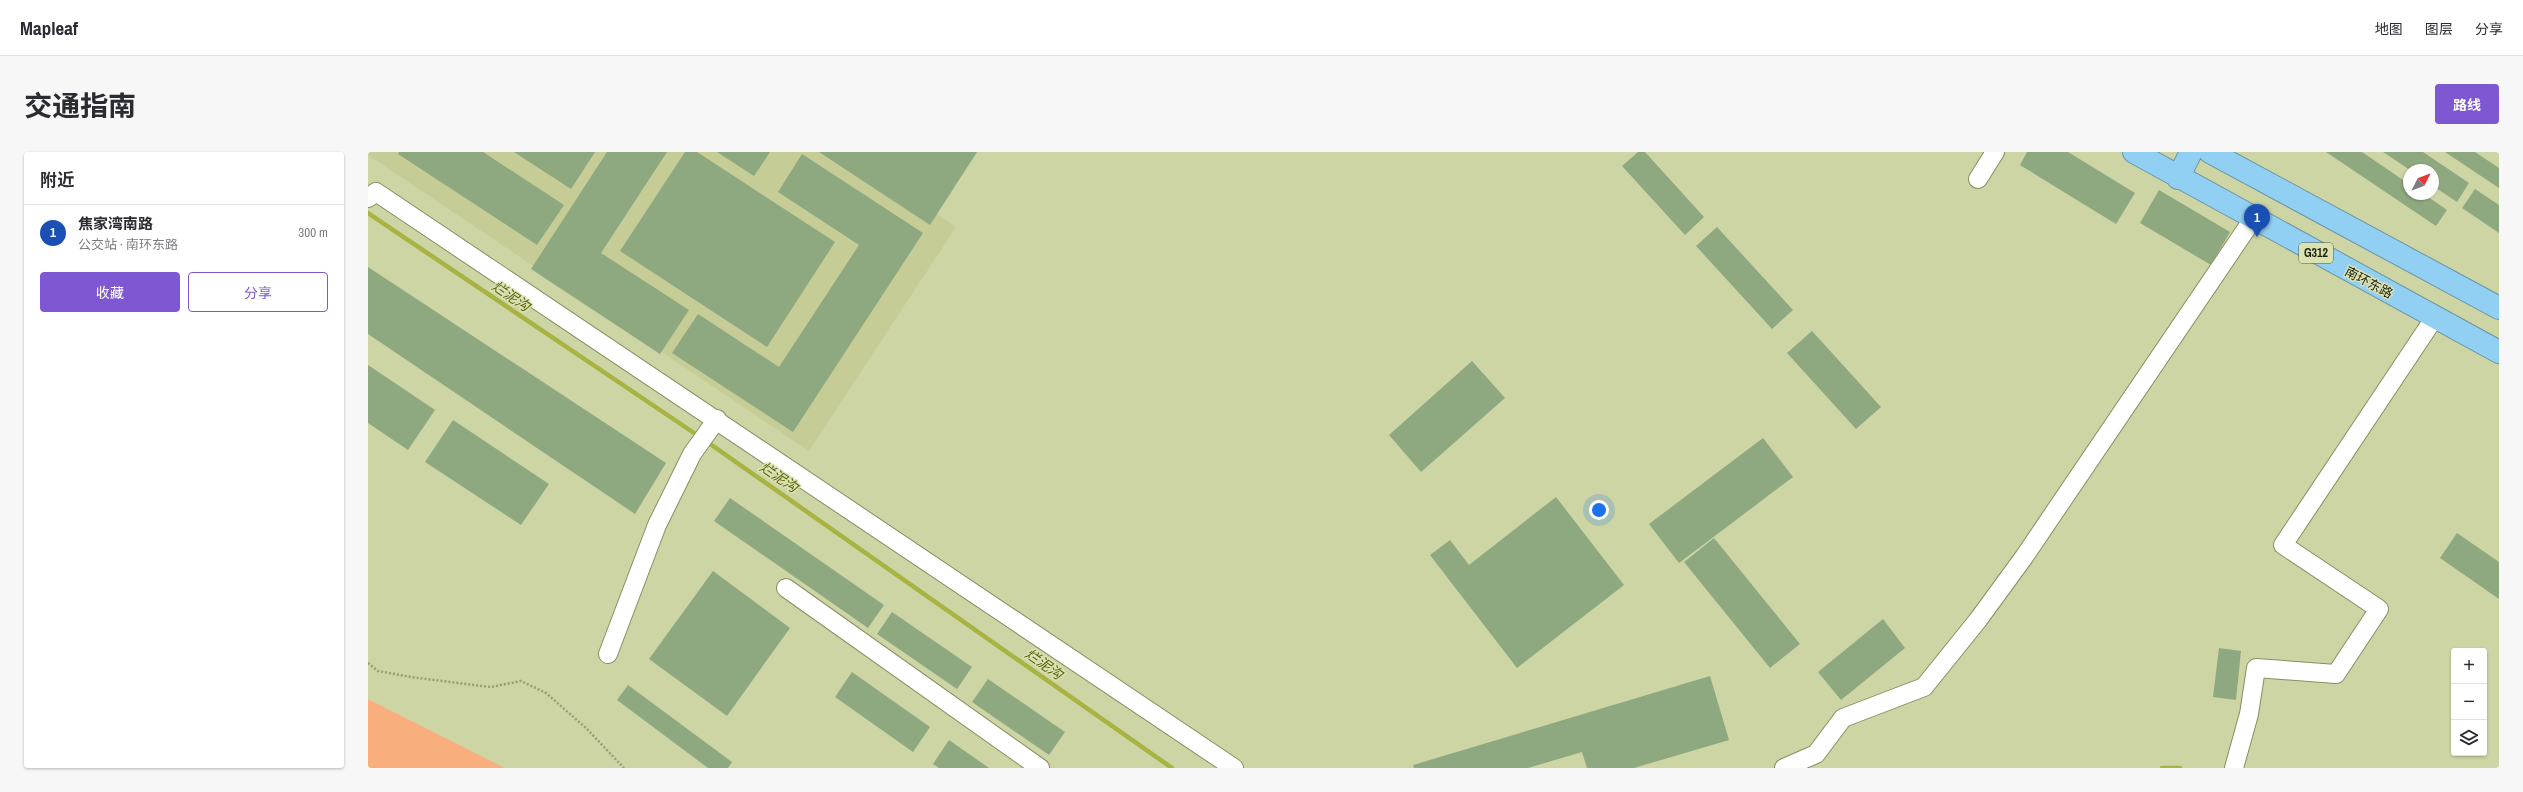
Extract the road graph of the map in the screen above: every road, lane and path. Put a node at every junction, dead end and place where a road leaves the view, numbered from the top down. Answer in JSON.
{"nodes":[{"id":1,"x":1995,"y":152,"type":"edge"},
{"id":2,"x":2134,"y":152,"type":"edge"},
{"id":3,"x":2191,"y":152,"type":"edge"},
{"id":4,"x":2210,"y":152,"type":"edge"},
{"id":5,"x":2178,"y":178,"type":"junction"},
{"id":6,"x":1978,"y":179,"type":"dead end"},
{"id":7,"x":368,"y":198,"type":"edge"},
{"id":8,"x":2253,"y":219,"type":"junction"},
{"id":9,"x":2499,"y":308,"type":"edge"},
{"id":10,"x":2435,"y":318,"type":"junction"},
{"id":11,"x":2499,"y":352,"type":"edge"},
{"id":12,"x":717,"y":419,"type":"junction"},
{"id":13,"x":786,"y":588,"type":"dead end"},
{"id":14,"x":608,"y":654,"type":"dead end"},
{"id":15,"x":368,"y":663,"type":"edge"},
{"id":16,"x":2236,"y":762,"type":"edge"},
{"id":17,"x":624,"y":768,"type":"edge"},
{"id":18,"x":1040,"y":768,"type":"edge"},
{"id":19,"x":1234,"y":768,"type":"edge"},
{"id":20,"x":1784,"y":768,"type":"edge"}],
"edges":[{"from":1,"to":6,"type":"lane"},
{"from":2,"to":5,"type":"highway","name":"南环东路","number":"G312"},
{"from":3,"to":5,"type":"highway"},
{"from":4,"to":9,"type":"highway"},
{"from":5,"to":8,"type":"highway","name":"南环东路","number":"G312"},
{"from":7,"to":12,"type":"lane"},
{"from":8,"to":10,"type":"highway","name":"南环东路","number":"G312"},
{"from":8,"to":20,"type":"lane"},
{"from":10,"to":11,"type":"highway","name":"南环东路","number":"G312"},
{"from":10,"to":16,"type":"lane"},
{"from":12,"to":14,"type":"lane"},
{"from":12,"to":19,"type":"lane"},
{"from":13,"to":18,"type":"lane"},
{"from":15,"to":17,"type":"path"}]}
